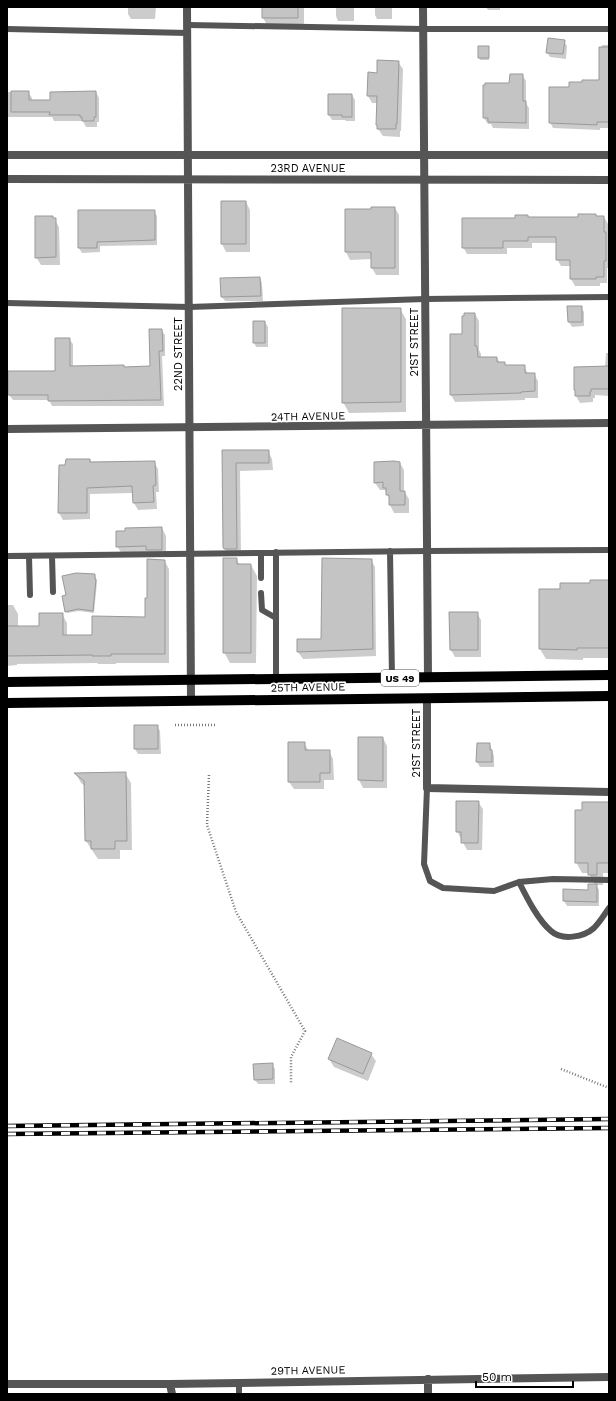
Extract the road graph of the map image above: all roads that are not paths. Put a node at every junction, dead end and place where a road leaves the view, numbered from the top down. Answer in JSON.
{"nodes":[{"id":1,"x":188,"y":7,"type":"edge"},
{"id":2,"x":423,"y":7,"type":"edge"},
{"id":3,"x":7,"y":29,"type":"edge"},
{"id":4,"x":188,"y":29,"type":"junction"},
{"id":5,"x":423,"y":29,"type":"junction"},
{"id":6,"x":609,"y":29,"type":"edge"},
{"id":7,"x":7,"y":155,"type":"edge"},
{"id":8,"x":188,"y":155,"type":"junction"},
{"id":9,"x":424,"y":155,"type":"junction"},
{"id":10,"x":609,"y":155,"type":"edge"},
{"id":11,"x":7,"y":179,"type":"edge"},
{"id":12,"x":424,"y":179,"type":"junction"},
{"id":13,"x":188,"y":180,"type":"junction"},
{"id":14,"x":609,"y":180,"type":"edge"},
{"id":15,"x":609,"y":297,"type":"edge"},
{"id":16,"x":425,"y":299,"type":"junction"},
{"id":17,"x":7,"y":303,"type":"edge"},
{"id":18,"x":189,"y":307,"type":"junction"},
{"id":19,"x":609,"y":423,"type":"edge"},
{"id":20,"x":426,"y":426,"type":"junction"},
{"id":21,"x":189,"y":428,"type":"junction"},
{"id":22,"x":7,"y":429,"type":"edge"},
{"id":23,"x":427,"y":550,"type":"junction"},
{"id":24,"x":609,"y":550,"type":"edge"},
{"id":25,"x":390,"y":551,"type":"junction"},
{"id":26,"x":276,"y":552,"type":"junction"},
{"id":27,"x":190,"y":553,"type":"junction"},
{"id":28,"x":261,"y":553,"type":"junction"},
{"id":29,"x":7,"y":556,"type":"edge"},
{"id":30,"x":29,"y":556,"type":"junction"},
{"id":31,"x":52,"y":556,"type":"junction"},
{"id":32,"x":262,"y":578,"type":"dead end"},
{"id":33,"x":52,"y":592,"type":"dead end"},
{"id":34,"x":262,"y":593,"type":"dead end"},
{"id":35,"x":30,"y":594,"type":"dead end"},
{"id":36,"x":276,"y":618,"type":"junction"},
{"id":37,"x":609,"y":675,"type":"edge"},
{"id":38,"x":428,"y":677,"type":"junction"},
{"id":39,"x":392,"y":678,"type":"junction"},
{"id":40,"x":276,"y":679,"type":"junction"},
{"id":41,"x":190,"y":680,"type":"junction"},
{"id":42,"x":7,"y":682,"type":"edge"},
{"id":43,"x":609,"y":696,"type":"edge"},
{"id":44,"x":427,"y":698,"type":"junction"},
{"id":45,"x":191,"y":701,"type":"junction"},
{"id":46,"x":7,"y":703,"type":"edge"},
{"id":47,"x":427,"y":788,"type":"junction"},
{"id":48,"x":609,"y":792,"type":"edge"},
{"id":49,"x":609,"y":880,"type":"edge"},
{"id":50,"x":519,"y":882,"type":"junction"},
{"id":51,"x":609,"y":908,"type":"edge"},
{"id":52,"x":609,"y":1377,"type":"edge"},
{"id":53,"x":428,"y":1379,"type":"junction"},
{"id":54,"x":239,"y":1382,"type":"junction"},
{"id":55,"x":7,"y":1384,"type":"edge"},
{"id":56,"x":170,"y":1384,"type":"junction"},
{"id":57,"x":172,"y":1394,"type":"edge"},
{"id":58,"x":239,"y":1394,"type":"edge"},
{"id":59,"x":428,"y":1394,"type":"edge"}],
"edges":[{"from":1,"to":4,"type":"street","name":"22ND STREET"},
{"from":2,"to":5,"type":"street","name":"21ST STREET"},
{"from":3,"to":4,"type":"lane"},
{"from":4,"to":5,"type":"lane"},
{"from":4,"to":8,"type":"street","name":"22ND STREET"},
{"from":5,"to":6,"type":"lane"},
{"from":5,"to":9,"type":"street","name":"21ST STREET"},
{"from":7,"to":8,"type":"street","name":"23RD AVENUE"},
{"from":8,"to":9,"type":"street","name":"23RD AVENUE"},
{"from":8,"to":13,"type":"street","name":"22ND STREET"},
{"from":9,"to":10,"type":"street","name":"23RD AVENUE"},
{"from":9,"to":12,"type":"street","name":"21ST STREET"},
{"from":11,"to":13,"type":"street","name":"23RD AVENUE"},
{"from":12,"to":13,"type":"street","name":"23RD AVENUE"},
{"from":12,"to":14,"type":"street","name":"23RD AVENUE"},
{"from":12,"to":16,"type":"street","name":"21ST STREET"},
{"from":13,"to":18,"type":"street","name":"22ND STREET"},
{"from":15,"to":16,"type":"lane"},
{"from":16,"to":18,"type":"lane"},
{"from":16,"to":20,"type":"street","name":"21ST STREET"},
{"from":17,"to":18,"type":"lane"},
{"from":18,"to":21,"type":"street","name":"22ND STREET"},
{"from":19,"to":20,"type":"street","name":"24TH AVENUE"},
{"from":20,"to":21,"type":"street","name":"24TH AVENUE"},
{"from":20,"to":23,"type":"street","name":"21ST STREET"},
{"from":21,"to":22,"type":"street","name":"24TH AVENUE"},
{"from":21,"to":27,"type":"street","name":"22ND STREET"},
{"from":23,"to":24,"type":"lane"},
{"from":23,"to":25,"type":"lane"},
{"from":23,"to":38,"type":"street","name":"21ST STREET"},
{"from":25,"to":26,"type":"lane"},
{"from":25,"to":39,"type":"lane"},
{"from":26,"to":28,"type":"lane"},
{"from":26,"to":36,"type":"lane"},
{"from":27,"to":28,"type":"lane"},
{"from":27,"to":31,"type":"lane"},
{"from":27,"to":41,"type":"street","name":"22ND STREET"},
{"from":28,"to":32,"type":"lane"},
{"from":29,"to":30,"type":"lane"},
{"from":30,"to":31,"type":"lane"},
{"from":30,"to":35,"type":"lane"},
{"from":31,"to":33,"type":"lane"},
{"from":34,"to":36,"type":"lane"},
{"from":36,"to":40,"type":"lane"},
{"from":37,"to":38,"type":"main road","name":"25TH AVENUE","number":"US 49"},
{"from":38,"to":39,"type":"main road","name":"25TH AVENUE","number":"US 49"},
{"from":39,"to":40,"type":"main road","name":"25TH AVENUE","number":"US 49"},
{"from":40,"to":41,"type":"main road","name":"25TH AVENUE","number":"US 49"},
{"from":41,"to":42,"type":"main road","name":"25TH AVENUE","number":"US 49"},
{"from":41,"to":45,"type":"street","name":"22ND STREET"},
{"from":43,"to":44,"type":"main road","name":"25TH AVENUE","number":"US 49"},
{"from":44,"to":45,"type":"main road","name":"25TH AVENUE","number":"US 49"},
{"from":44,"to":47,"type":"street","name":"21ST STREET"},
{"from":45,"to":46,"type":"main road","name":"25TH AVENUE","number":"US 49"},
{"from":47,"to":48,"type":"street"},
{"from":47,"to":50,"type":"lane"},
{"from":49,"to":50,"type":"lane"},
{"from":50,"to":51,"type":"lane"},
{"from":52,"to":53,"type":"street","name":"29TH AVENUE"},
{"from":53,"to":54,"type":"street","name":"29TH AVENUE"},
{"from":53,"to":59,"type":"street"},
{"from":54,"to":56,"type":"street","name":"29TH AVENUE"},
{"from":54,"to":58,"type":"lane"},
{"from":55,"to":56,"type":"street","name":"29TH AVENUE"},
{"from":56,"to":57,"type":"street"}]}
